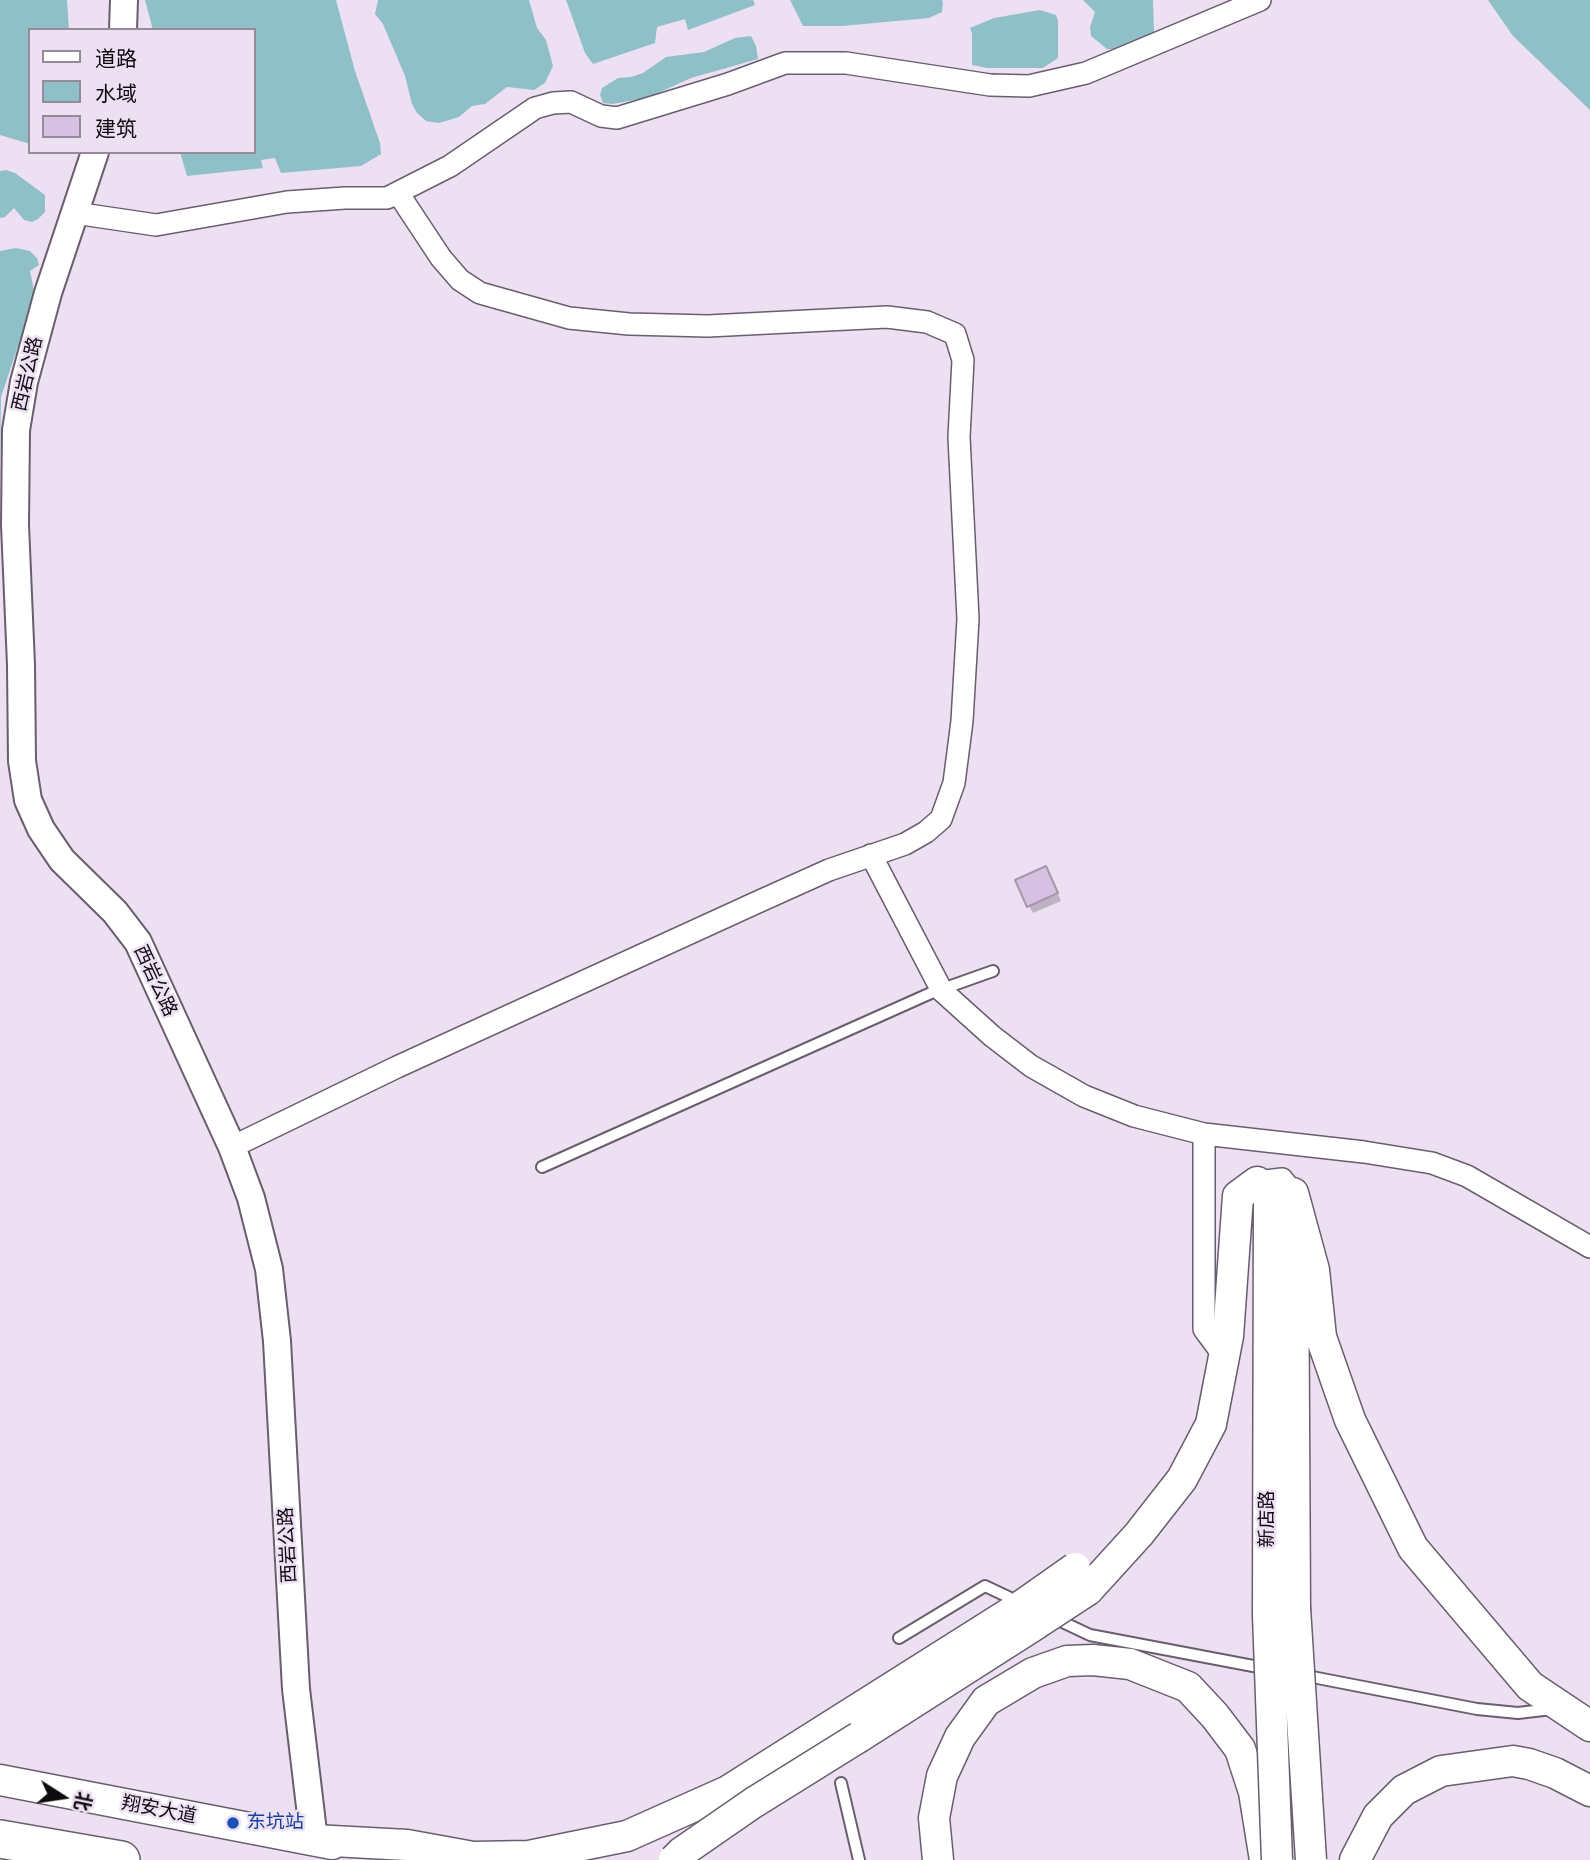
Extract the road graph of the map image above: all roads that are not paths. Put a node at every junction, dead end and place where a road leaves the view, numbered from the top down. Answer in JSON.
{"nodes":[{"id":1,"x":124,"y":0,"type":"edge"},
{"id":2,"x":1260,"y":0,"type":"edge"},
{"id":3,"x":123,"y":28,"type":"edge"},
{"id":4,"x":94,"y":154,"type":"edge"},
{"id":5,"x":398,"y":193,"type":"junction"},
{"id":6,"x":75,"y":213,"type":"junction"},
{"id":7,"x":871,"y":855,"type":"junction"},
{"id":8,"x":993,"y":971,"type":"dead end"},
{"id":9,"x":942,"y":991,"type":"junction"},
{"id":10,"x":1204,"y":1134,"type":"junction"},
{"id":11,"x":232,"y":1147,"type":"junction"},
{"id":12,"x":542,"y":1167,"type":"dead end"},
{"id":13,"x":1257,"y":1182,"type":"junction"},
{"id":14,"x":1293,"y":1193,"type":"junction"},
{"id":15,"x":1590,"y":1247,"type":"edge"},
{"id":16,"x":1224,"y":1356,"type":"junction"},
{"id":17,"x":1281,"y":1612,"type":"junction"},
{"id":18,"x":1028,"y":1615,"type":"junction"},
{"id":19,"x":899,"y":1638,"type":"dead end"},
{"id":20,"x":1277,"y":1670,"type":"dead end"},
{"id":21,"x":1291,"y":1673,"type":"dead end"},
{"id":22,"x":1530,"y":1686,"type":"junction"},
{"id":23,"x":1552,"y":1709,"type":"junction"},
{"id":24,"x":1590,"y":1726,"type":"edge"},
{"id":25,"x":1590,"y":1751,"type":"edge"},
{"id":26,"x":0,"y":1780,"type":"edge"},
{"id":27,"x":841,"y":1783,"type":"dead end"},
{"id":28,"x":1590,"y":1791,"type":"edge"},
{"id":29,"x":0,"y":1839,"type":"edge"},
{"id":30,"x":314,"y":1840,"type":"junction"},
{"id":31,"x":121,"y":1860,"type":"edge"},
{"id":32,"x":400,"y":1860,"type":"edge"},
{"id":33,"x":674,"y":1860,"type":"edge"},
{"id":34,"x":859,"y":1860,"type":"edge"},
{"id":35,"x":938,"y":1860,"type":"edge"},
{"id":36,"x":1265,"y":1860,"type":"edge"},
{"id":37,"x":1277,"y":1860,"type":"edge"},
{"id":38,"x":1311,"y":1860,"type":"edge"},
{"id":39,"x":1355,"y":1860,"type":"edge"}],
"edges":[{"from":1,"to":3,"type":"street"},
{"from":2,"to":5,"type":"street"},
{"from":4,"to":6,"type":"street","name":"西岩公路"},
{"from":5,"to":6,"type":"street"},
{"from":5,"to":7,"type":"street"},
{"from":6,"to":11,"type":"street","name":"西岩公路"},
{"from":7,"to":9,"type":"street"},
{"from":7,"to":11,"type":"street"},
{"from":8,"to":9,"type":"lane"},
{"from":9,"to":10,"type":"street"},
{"from":9,"to":12,"type":"lane"},
{"from":10,"to":15,"type":"street"},
{"from":10,"to":16,"type":"street"},
{"from":11,"to":30,"type":"street","name":"西岩公路"},
{"from":13,"to":14,"type":"street"},
{"from":13,"to":16,"type":"main road"},
{"from":13,"to":17,"type":"main road","name":"新店路"},
{"from":14,"to":17,"type":"main road","name":"新店路"},
{"from":14,"to":22,"type":"main road"},
{"from":16,"to":18,"type":"main road","bridge":true},
{"from":17,"to":37,"type":"main road","name":"新店路","bridge":true},
{"from":17,"to":38,"type":"main road","name":"新店路","bridge":true},
{"from":18,"to":30,"type":"main road"},
{"from":18,"to":33,"type":"main road","bridge":true},
{"from":19,"to":20,"type":"lane"},
{"from":21,"to":23,"type":"lane"},
{"from":22,"to":23,"type":"main road"},
{"from":22,"to":24,"type":"main road"},
{"from":23,"to":25,"type":"main road"},
{"from":26,"to":30,"type":"main road","name":"翔安大道"},
{"from":27,"to":34,"type":"lane"},
{"from":28,"to":39,"type":"main road"},
{"from":29,"to":31,"type":"highway"},
{"from":30,"to":32,"type":"main road","name":"翔安大道"},
{"from":35,"to":36,"type":"main road"}]}
